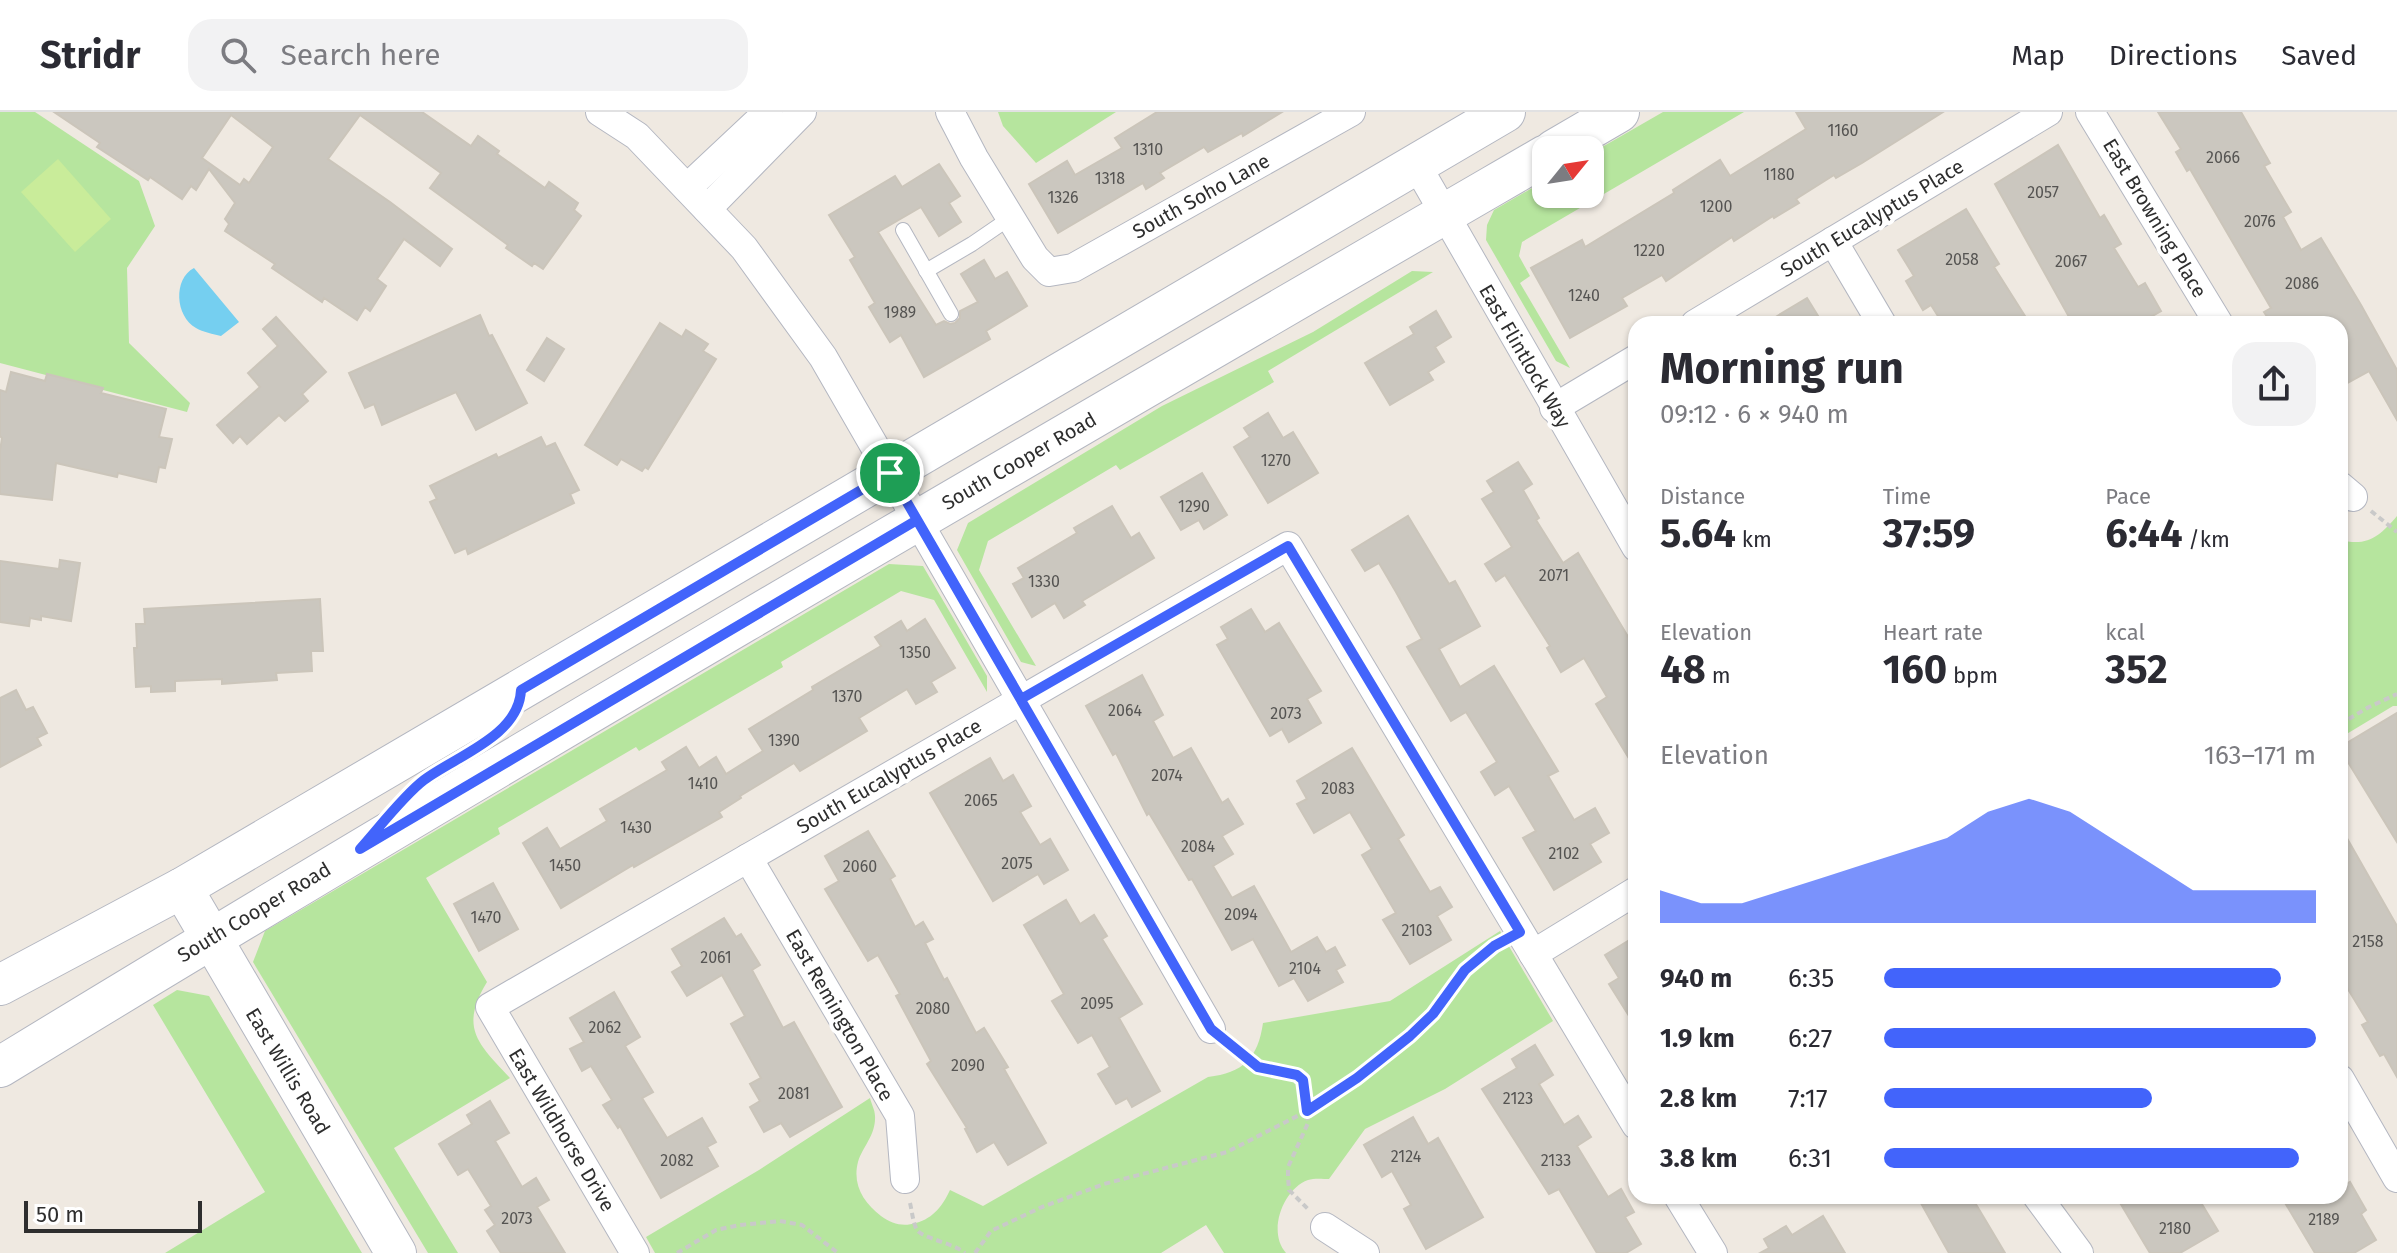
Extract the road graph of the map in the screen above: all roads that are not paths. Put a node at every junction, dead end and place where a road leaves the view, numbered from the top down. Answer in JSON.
{"nodes":[{"id":1,"x":600,"y":112,"type":"edge"},
{"id":2,"x":768,"y":112,"type":"edge"},
{"id":3,"x":802,"y":112,"type":"edge"},
{"id":4,"x":950,"y":112,"type":"edge"},
{"id":5,"x":1505,"y":112,"type":"edge"},
{"id":6,"x":1619,"y":112,"type":"edge"},
{"id":7,"x":2048,"y":112,"type":"edge"},
{"id":8,"x":2090,"y":112,"type":"edge"},
{"id":9,"x":1333,"y":116,"type":"edge"},
{"id":10,"x":1578,"y":136,"type":"edge"},
{"id":11,"x":1532,"y":163,"type":"edge"},
{"id":12,"x":1416,"y":164,"type":"junction"},
{"id":13,"x":687,"y":188,"type":"junction"},
{"id":14,"x":707,"y":209,"type":"junction"},
{"id":15,"x":1444,"y":214,"type":"junction"},
{"id":16,"x":1010,"y":218,"type":"junction"},
{"id":17,"x":903,"y":230,"type":"dead end"},
{"id":18,"x":1833,"y":241,"type":"junction"},
{"id":19,"x":926,"y":271,"type":"junction"},
{"id":20,"x":951,"y":314,"type":"dead end"},
{"id":21,"x":1708,"y":316,"type":"edge"},
{"id":22,"x":1877,"y":316,"type":"edge"},
{"id":23,"x":2214,"y":316,"type":"edge"},
{"id":24,"x":1628,"y":364,"type":"edge"},
{"id":25,"x":1554,"y":408,"type":"junction"},
{"id":26,"x":890,"y":473,"type":"junction"},
{"id":27,"x":917,"y":520,"type":"junction"},
{"id":28,"x":1628,"y":533,"type":"edge"},
{"id":29,"x":521,"y":690,"type":"junction"},
{"id":30,"x":1021,"y":699,"type":"junction"},
{"id":31,"x":360,"y":849,"type":"junction"},
{"id":32,"x":748,"y":858,"type":"junction"},
{"id":33,"x":182,"y":888,"type":"junction"},
{"id":34,"x":1628,"y":895,"type":"edge"},
{"id":35,"x":210,"y":938,"type":"junction"},
{"id":36,"x":1526,"y":943,"type":"junction"},
{"id":37,"x":0,"y":985,"type":"edge"},
{"id":38,"x":490,"y":1007,"type":"joint"},
{"id":39,"x":1211,"y":1029,"type":"road end"},
{"id":40,"x":0,"y":1067,"type":"edge"},
{"id":41,"x":2348,"y":1093,"type":"edge"},
{"id":42,"x":1628,"y":1112,"type":"edge"},
{"id":43,"x":2397,"y":1178,"type":"edge"},
{"id":44,"x":905,"y":1179,"type":"road end"},
{"id":45,"x":1683,"y":1204,"type":"edge"},
{"id":46,"x":2043,"y":1204,"type":"edge"},
{"id":47,"x":1325,"y":1227,"type":"road end"},
{"id":48,"x":396,"y":1253,"type":"edge"},
{"id":49,"x":635,"y":1253,"type":"edge"},
{"id":50,"x":1365,"y":1253,"type":"edge"},
{"id":51,"x":1713,"y":1253,"type":"edge"},
{"id":52,"x":2079,"y":1253,"type":"edge"}],
"edges":[{"from":1,"to":13,"type":"street"},
{"from":2,"to":13,"type":"street"},
{"from":3,"to":14,"type":"street"},
{"from":4,"to":16,"type":"street"},
{"from":5,"to":12,"type":"main road"},
{"from":6,"to":10,"type":"main road"},
{"from":7,"to":18,"type":"street","name":"South Eucalyptus Place"},
{"from":8,"to":23,"type":"street","name":"East Browning Place"},
{"from":9,"to":16,"type":"street","name":"South Soho Lane"},
{"from":11,"to":15,"type":"main road","name":"South Cooper Road"},
{"from":12,"to":15,"type":"street","name":"East Flintlock Way"},
{"from":12,"to":26,"type":"main road"},
{"from":13,"to":14,"type":"street"},
{"from":14,"to":26,"type":"street"},
{"from":15,"to":25,"type":"street","name":"East Flintlock Way"},
{"from":15,"to":27,"type":"main road","name":"South Cooper Road"},
{"from":16,"to":19,"type":"lane"},
{"from":17,"to":19,"type":"lane"},
{"from":18,"to":21,"type":"street","name":"South Eucalyptus Place"},
{"from":18,"to":22,"type":"street"},
{"from":19,"to":20,"type":"lane"},
{"from":24,"to":25,"type":"street"},
{"from":25,"to":28,"type":"street","name":"East Flintlock Way"},
{"from":26,"to":27,"type":"street"},
{"from":26,"to":29,"type":"main road"},
{"from":27,"to":30,"type":"street"},
{"from":27,"to":31,"type":"main road","name":"South Cooper Road"},
{"from":29,"to":31,"type":"main road"},
{"from":29,"to":33,"type":"main road"},
{"from":30,"to":32,"type":"street","name":"South Eucalyptus Place"},
{"from":30,"to":36,"type":"street","name":"South Eucalyptus Place"},
{"from":30,"to":39,"type":"street"},
{"from":31,"to":35,"type":"main road","name":"South Cooper Road"},
{"from":32,"to":38,"type":"street","name":"South Eucalyptus Place"},
{"from":32,"to":44,"type":"street","name":"East Remington Place"},
{"from":33,"to":35,"type":"main road","name":"East Willis Road"},
{"from":33,"to":37,"type":"main road"},
{"from":34,"to":36,"type":"street"},
{"from":35,"to":40,"type":"main road","name":"South Cooper Road"},
{"from":35,"to":48,"type":"main road","name":"East Willis Road"},
{"from":36,"to":42,"type":"street"},
{"from":38,"to":49,"type":"street","name":"East Wildhorse Drive"},
{"from":41,"to":43,"type":"street"},
{"from":45,"to":51,"type":"street"},
{"from":46,"to":52,"type":"street"},
{"from":47,"to":50,"type":"street"}]}
